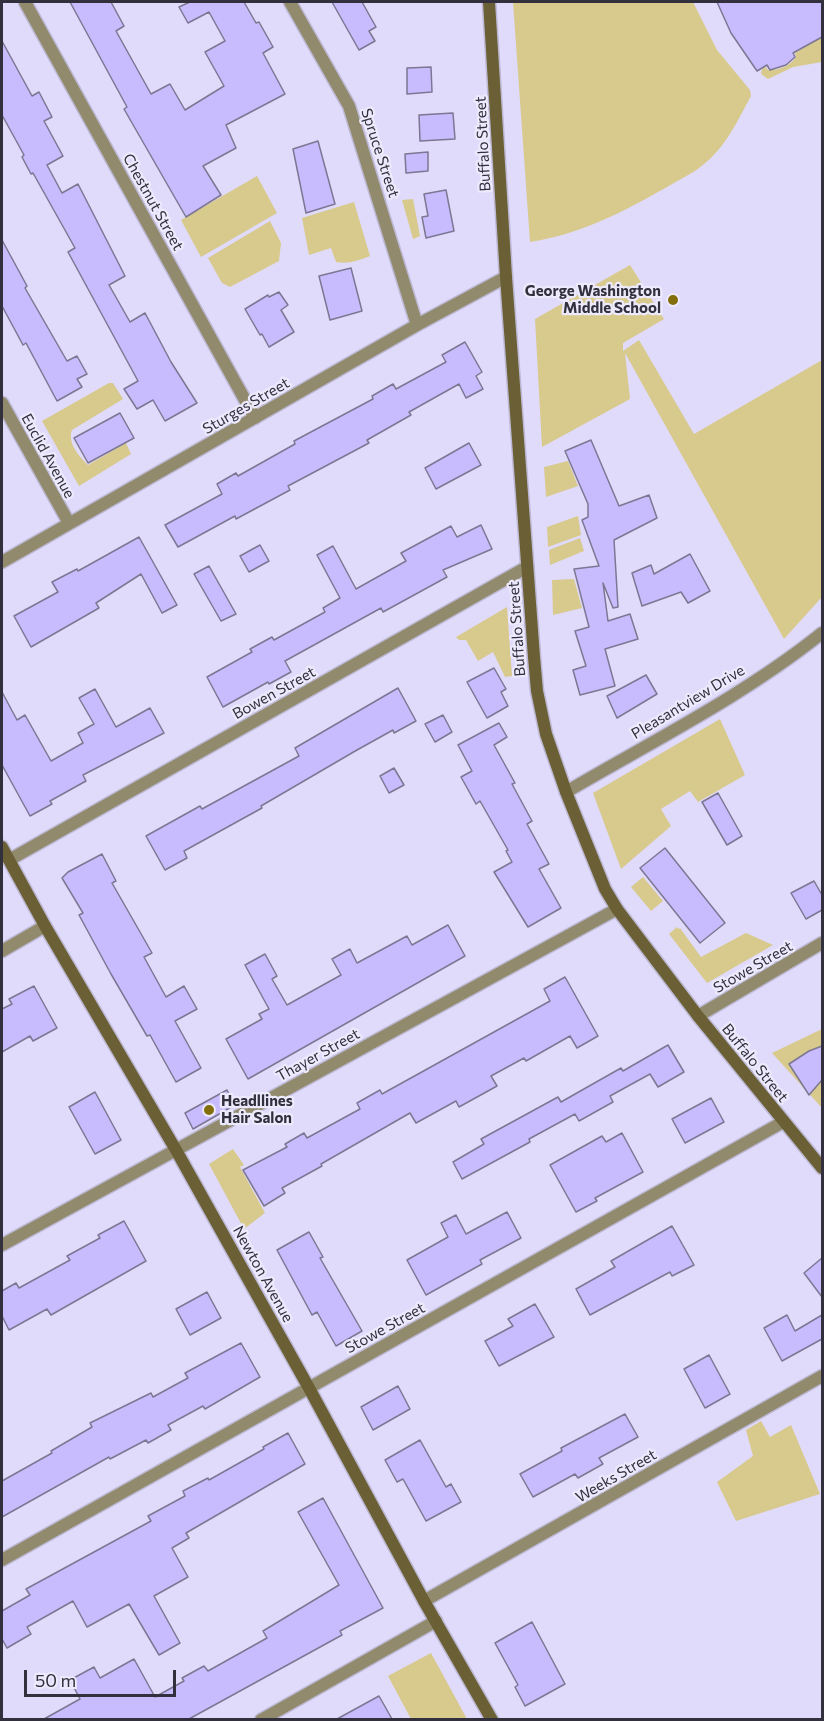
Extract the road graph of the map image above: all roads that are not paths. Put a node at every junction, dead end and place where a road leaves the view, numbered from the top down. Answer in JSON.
{"nodes":[{"id":1,"x":25,"y":2,"type":"edge"},
{"id":2,"x":291,"y":2,"type":"edge"},
{"id":3,"x":489,"y":2,"type":"edge"},
{"id":4,"x":506,"y":277,"type":"junction"},
{"id":5,"x":417,"y":325,"type":"junction"},
{"id":6,"x":2,"y":403,"type":"edge"},
{"id":7,"x":255,"y":417,"type":"junction"},
{"id":8,"x":69,"y":523,"type":"junction"},
{"id":9,"x":2,"y":562,"type":"edge"},
{"id":10,"x":527,"y":567,"type":"junction"},
{"id":11,"x":822,"y":633,"type":"edge"},
{"id":12,"x":566,"y":792,"type":"junction"},
{"id":13,"x":2,"y":847,"type":"edge"},
{"id":14,"x":9,"y":861,"type":"junction"},
{"id":15,"x":617,"y":909,"type":"junction"},
{"id":16,"x":45,"y":926,"type":"junction"},
{"id":17,"x":822,"y":943,"type":"edge"},
{"id":18,"x":2,"y":951,"type":"edge"},
{"id":19,"x":698,"y":1016,"type":"junction"},
{"id":20,"x":783,"y":1122,"type":"junction"},
{"id":21,"x":176,"y":1150,"type":"junction"},
{"id":22,"x":822,"y":1168,"type":"edge"},
{"id":23,"x":2,"y":1245,"type":"edge"},
{"id":24,"x":822,"y":1376,"type":"edge"},
{"id":25,"x":309,"y":1388,"type":"junction"},
{"id":26,"x":2,"y":1560,"type":"edge"},
{"id":27,"x":424,"y":1601,"type":"junction"},
{"id":28,"x":436,"y":1621,"type":"junction"},
{"id":29,"x":261,"y":1719,"type":"edge"},
{"id":30,"x":492,"y":1719,"type":"edge"}],
"edges":[{"from":1,"to":7,"type":"street","name":"Chestnut Street"},
{"from":2,"to":5,"type":"street","name":"Spruce Street"},
{"from":3,"to":4,"type":"street","name":"Buffalo Street"},
{"from":4,"to":5,"type":"street","name":"Sturges Street"},
{"from":4,"to":10,"type":"street","name":"Buffalo Street"},
{"from":5,"to":7,"type":"street","name":"Sturges Street"},
{"from":6,"to":8,"type":"street","name":"Euclid Avenue"},
{"from":7,"to":8,"type":"street","name":"Sturges Street"},
{"from":8,"to":9,"type":"street","name":"Sturges Street"},
{"from":10,"to":12,"type":"street","name":"Buffalo Street"},
{"from":10,"to":14,"type":"street","name":"Bowen Street"},
{"from":11,"to":12,"type":"street","name":"Pleasantview Drive"},
{"from":12,"to":15,"type":"street","name":"Buffalo Street"},
{"from":13,"to":14,"type":"street","name":"Newton Avenue"},
{"from":14,"to":16,"type":"street","name":"Newton Avenue"},
{"from":15,"to":19,"type":"street","name":"Buffalo Street"},
{"from":15,"to":21,"type":"street","name":"Thayer Street"},
{"from":16,"to":18,"type":"street"},
{"from":16,"to":21,"type":"street","name":"Newton Avenue"},
{"from":17,"to":19,"type":"street","name":"Stowe Street"},
{"from":19,"to":20,"type":"street","name":"Buffalo Street"},
{"from":20,"to":22,"type":"street","name":"Buffalo Street"},
{"from":20,"to":25,"type":"street","name":"Stowe Street"},
{"from":21,"to":23,"type":"street","name":"Thayer Street"},
{"from":21,"to":25,"type":"street","name":"Newton Avenue"},
{"from":24,"to":27,"type":"street","name":"Weeks Street"},
{"from":25,"to":26,"type":"street","name":"Stowe Street"},
{"from":25,"to":27,"type":"street","name":"Newton Avenue"},
{"from":27,"to":28,"type":"street","name":"Newton Avenue"},
{"from":28,"to":29,"type":"street"},
{"from":28,"to":30,"type":"street","name":"Newton Avenue"}]}
